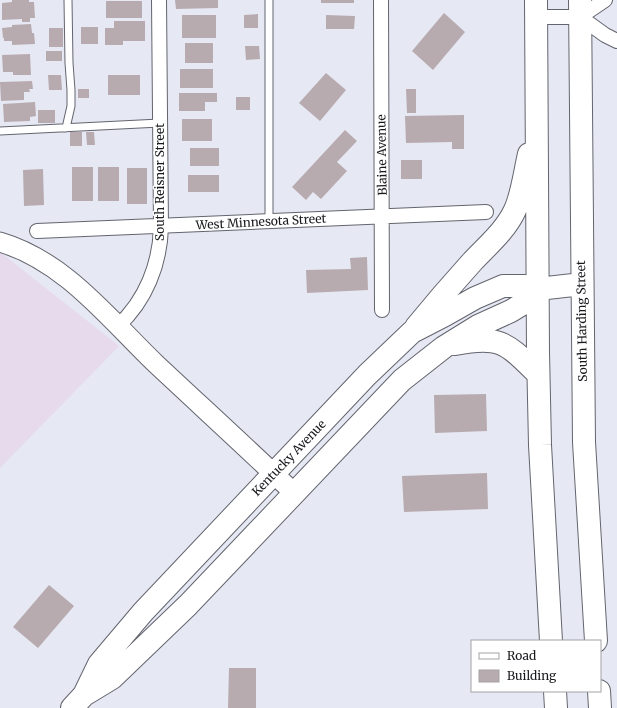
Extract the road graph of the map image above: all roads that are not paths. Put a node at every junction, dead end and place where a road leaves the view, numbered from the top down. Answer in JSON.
{"nodes":[{"id":1,"x":68,"y":0,"type":"edge"},
{"id":2,"x":159,"y":0,"type":"edge"},
{"id":3,"x":269,"y":0,"type":"edge"},
{"id":4,"x":381,"y":0,"type":"edge"},
{"id":5,"x":605,"y":0,"type":"edge"},
{"id":6,"x":580,"y":8,"type":"edge"},
{"id":7,"x":536,"y":9,"type":"edge"},
{"id":8,"x":617,"y":40,"type":"edge"},
{"id":9,"x":537,"y":120,"type":"junction"},
{"id":10,"x":160,"y":123,"type":"junction"},
{"id":11,"x":66,"y":128,"type":"junction"},
{"id":12,"x":0,"y":131,"type":"edge"},
{"id":13,"x":486,"y":212,"type":"dead end"},
{"id":14,"x":382,"y":216,"type":"junction"},
{"id":15,"x":269,"y":221,"type":"junction"},
{"id":16,"x":161,"y":227,"type":"junction"},
{"id":17,"x":37,"y":231,"type":"dead end"},
{"id":18,"x":0,"y":242,"type":"edge"},
{"id":19,"x":582,"y":284,"type":"junction"},
{"id":20,"x":538,"y":289,"type":"junction"},
{"id":21,"x":382,"y":310,"type":"dead end"},
{"id":22,"x":118,"y":326,"type":"junction"},
{"id":23,"x":412,"y":332,"type":"junction"},
{"id":24,"x":444,"y":347,"type":"junction"},
{"id":25,"x":538,"y":374,"type":"junction"},
{"id":26,"x":274,"y":474,"type":"junction"},
{"id":27,"x":294,"y":493,"type":"junction"},
{"id":28,"x":551,"y":640,"type":"edge"},
{"id":29,"x":596,"y":640,"type":"edge"},
{"id":30,"x":555,"y":692,"type":"edge"},
{"id":31,"x":599,"y":692,"type":"edge"},
{"id":32,"x":78,"y":702,"type":"edge"},
{"id":33,"x":556,"y":708,"type":"edge"},
{"id":34,"x":600,"y":708,"type":"edge"}],
"edges":[{"from":1,"to":11,"type":"lane"},
{"from":2,"to":10,"type":"street","name":"South Reisner Street"},
{"from":3,"to":15,"type":"lane"},
{"from":4,"to":14,"type":"street","name":"Blaine Avenue"},
{"from":5,"to":6,"type":"street"},
{"from":6,"to":7,"type":"street"},
{"from":6,"to":8,"type":"street"},
{"from":6,"to":19,"type":"main road","name":"South Harding Street"},
{"from":7,"to":9,"type":"main road"},
{"from":9,"to":20,"type":"main road"},
{"from":9,"to":23,"type":"main road"},
{"from":10,"to":11,"type":"lane"},
{"from":10,"to":16,"type":"street","name":"South Reisner Street"},
{"from":11,"to":12,"type":"lane"},
{"from":13,"to":14,"type":"street","name":"West Minnesota Street"},
{"from":14,"to":15,"type":"street","name":"West Minnesota Street"},
{"from":14,"to":21,"type":"street","name":"Blaine Avenue"},
{"from":15,"to":16,"type":"street","name":"West Minnesota Street"},
{"from":16,"to":17,"type":"street","name":"West Minnesota Street"},
{"from":16,"to":22,"type":"street","name":"South Reisner Street"},
{"from":18,"to":22,"type":"street"},
{"from":19,"to":20,"type":"main road","name":"Kentucky Avenue"},
{"from":19,"to":29,"type":"main road","name":"South Harding Street"},
{"from":20,"to":23,"type":"main road","name":"Kentucky Avenue"},
{"from":20,"to":24,"type":"main road","name":"Kentucky Avenue"},
{"from":20,"to":25,"type":"main road"},
{"from":22,"to":26,"type":"street"},
{"from":23,"to":26,"type":"main road","name":"Kentucky Avenue"},
{"from":24,"to":25,"type":"main road"},
{"from":24,"to":27,"type":"main road","name":"Kentucky Avenue"},
{"from":25,"to":28,"type":"main road"},
{"from":26,"to":27,"type":"street"},
{"from":26,"to":32,"type":"main road","name":"Kentucky Avenue"},
{"from":27,"to":32,"type":"main road","name":"Kentucky Avenue"},
{"from":30,"to":33,"type":"main road"},
{"from":31,"to":34,"type":"main road"}]}
